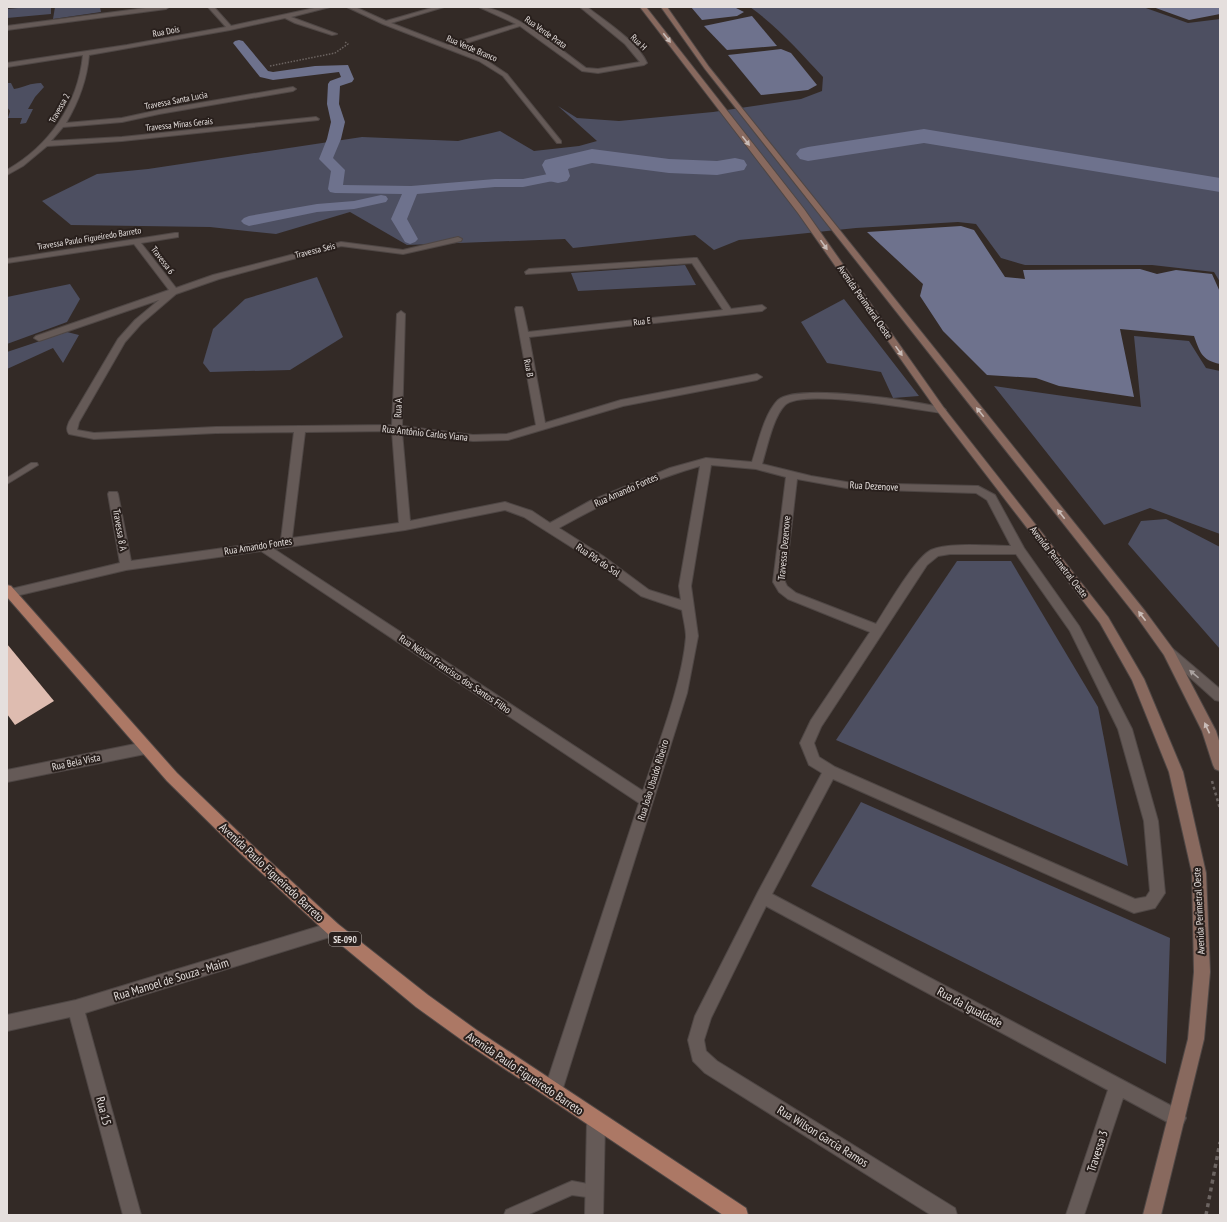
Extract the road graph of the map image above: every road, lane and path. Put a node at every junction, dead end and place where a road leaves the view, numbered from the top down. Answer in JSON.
{"nodes":[{"id":1,"x":166,"y":7,"type":"edge"},
{"id":2,"x":211,"y":7,"type":"edge"},
{"id":3,"x":327,"y":7,"type":"edge"},
{"id":4,"x":350,"y":7,"type":"edge"},
{"id":5,"x":441,"y":7,"type":"edge"},
{"id":6,"x":482,"y":7,"type":"edge"},
{"id":7,"x":583,"y":7,"type":"edge"},
{"id":8,"x":643,"y":7,"type":"edge"},
{"id":9,"x":664,"y":7,"type":"edge"},
{"id":10,"x":286,"y":16,"type":"junction"},
{"id":11,"x":385,"y":23,"type":"junction"},
{"id":12,"x":521,"y":24,"type":"junction"},
{"id":13,"x":7,"y":28,"type":"edge"},
{"id":14,"x":230,"y":28,"type":"junction"},
{"id":15,"x":334,"y":34,"type":"joint"},
{"id":16,"x":447,"y":47,"type":"junction"},
{"id":17,"x":86,"y":54,"type":"junction"},
{"id":18,"x":7,"y":66,"type":"edge"},
{"id":19,"x":270,"y":66,"type":"dead end"},
{"id":20,"x":576,"y":66,"type":"joint"},
{"id":21,"x":292,"y":89,"type":"dead end"},
{"id":22,"x":316,"y":118,"type":"dead end"},
{"id":23,"x":62,"y":125,"type":"junction"},
{"id":24,"x":559,"y":142,"type":"dead end"},
{"id":25,"x":43,"y":144,"type":"junction"},
{"id":26,"x":7,"y":173,"type":"edge"},
{"id":27,"x":175,"y":235,"type":"dead end"},
{"id":28,"x":458,"y":239,"type":"dead end"},
{"id":29,"x":136,"y":241,"type":"junction"},
{"id":30,"x":7,"y":262,"type":"edge"},
{"id":31,"x":529,"y":272,"type":"dead end"},
{"id":32,"x":174,"y":291,"type":"junction"},
{"id":33,"x":762,"y":308,"type":"dead end"},
{"id":34,"x":519,"y":309,"type":"dead end"},
{"id":35,"x":728,"y":311,"type":"junction"},
{"id":36,"x":401,"y":314,"type":"dead end"},
{"id":37,"x":523,"y":335,"type":"junction"},
{"id":38,"x":39,"y":338,"type":"dead end"},
{"id":39,"x":757,"y":377,"type":"dead end"},
{"id":40,"x":941,"y":410,"type":"junction"},
{"id":41,"x":74,"y":422,"type":"joint"},
{"id":42,"x":541,"y":427,"type":"junction"},
{"id":43,"x":300,"y":428,"type":"junction"},
{"id":44,"x":397,"y":428,"type":"junction"},
{"id":45,"x":706,"y":461,"type":"junction"},
{"id":46,"x":34,"y":465,"type":"dead end"},
{"id":47,"x":756,"y":466,"type":"junction"},
{"id":48,"x":792,"y":474,"type":"junction"},
{"id":49,"x":7,"y":481,"type":"edge"},
{"id":50,"x":113,"y":494,"type":"dead end"},
{"id":51,"x":511,"y":507,"type":"joint"},
{"id":52,"x":405,"y":526,"type":"junction"},
{"id":53,"x":550,"y":528,"type":"junction"},
{"id":54,"x":286,"y":542,"type":"junction"},
{"id":55,"x":262,"y":546,"type":"junction"},
{"id":56,"x":1019,"y":550,"type":"junction"},
{"id":57,"x":126,"y":566,"type":"junction"},
{"id":58,"x":8,"y":592,"type":"edge"},
{"id":59,"x":688,"y":607,"type":"junction"},
{"id":60,"x":878,"y":630,"type":"junction"},
{"id":61,"x":1169,"y":652,"type":"junction"},
{"id":62,"x":1220,"y":696,"type":"edge"},
{"id":63,"x":145,"y":748,"type":"junction"},
{"id":64,"x":1220,"y":764,"type":"edge"},
{"id":65,"x":830,"y":771,"type":"junction"},
{"id":66,"x":7,"y":776,"type":"edge"},
{"id":67,"x":647,"y":801,"type":"junction"},
{"id":68,"x":763,"y":896,"type":"junction"},
{"id":69,"x":333,"y":929,"type":"junction"},
{"id":70,"x":76,"y":1008,"type":"junction"},
{"id":71,"x":7,"y":1022,"type":"edge"},
{"id":72,"x":1118,"y":1086,"type":"junction"},
{"id":73,"x":553,"y":1091,"type":"junction"},
{"id":74,"x":1177,"y":1118,"type":"junction"},
{"id":75,"x":596,"y":1121,"type":"junction"},
{"id":76,"x":1220,"y":1142,"type":"edge"},
{"id":77,"x":594,"y":1191,"type":"junction"},
{"id":78,"x":132,"y":1215,"type":"edge"},
{"id":79,"x":511,"y":1215,"type":"edge"},
{"id":80,"x":594,"y":1215,"type":"edge"},
{"id":81,"x":738,"y":1215,"type":"edge"},
{"id":82,"x":948,"y":1215,"type":"edge"},
{"id":83,"x":1075,"y":1215,"type":"edge"},
{"id":84,"x":1152,"y":1215,"type":"edge"},
{"id":85,"x":1206,"y":1215,"type":"edge"}],
"edges":[{"from":1,"to":13,"type":"street"},
{"from":2,"to":14,"type":"street"},
{"from":3,"to":10,"type":"street","name":"Rua Dois"},
{"from":4,"to":11,"type":"street","name":"Rua Verde Branco"},
{"from":5,"to":11,"type":"street"},
{"from":6,"to":12,"type":"street","name":"Rua Verde Prata"},
{"from":7,"to":20,"type":"street","name":"Rua H"},
{"from":8,"to":40,"type":"main road","name":"Avenida Perimetral Oeste","one_way":true},
{"from":61,"to":9,"type":"main road","name":"Avenida Perimetral Oeste","one_way":true},
{"from":10,"to":14,"type":"street","name":"Rua Dois"},
{"from":10,"to":15,"type":"street"},
{"from":11,"to":16,"type":"street","name":"Rua Verde Branco"},
{"from":12,"to":16,"type":"street"},
{"from":12,"to":20,"type":"street","name":"Rua Verde Prata"},
{"from":14,"to":17,"type":"street","name":"Rua Dois"},
{"from":15,"to":19,"type":"path"},
{"from":16,"to":24,"type":"street","name":"Rua Verde Branco"},
{"from":17,"to":18,"type":"street","name":"Rua Dois"},
{"from":17,"to":23,"type":"street","name":"Travessa 2"},
{"from":21,"to":23,"type":"street","name":"Travessa Santa Lucia"},
{"from":22,"to":25,"type":"street","name":"Travessa Minas Gerais"},
{"from":23,"to":25,"type":"street","name":"Travessa 2"},
{"from":25,"to":26,"type":"street","name":"Travessa 2"},
{"from":27,"to":29,"type":"street","name":"Travessa Paulo Figueiredo Barreto"},
{"from":28,"to":32,"type":"street","name":"Travessa Seis"},
{"from":29,"to":30,"type":"street","name":"Travessa Paulo Figueiredo Barreto"},
{"from":29,"to":32,"type":"street","name":"Travessa 6"},
{"from":31,"to":35,"type":"street"},
{"from":32,"to":38,"type":"street","name":"Travessa Seis"},
{"from":32,"to":41,"type":"street","name":"Travessa Seis"},
{"from":33,"to":35,"type":"street","name":"Rua E"},
{"from":34,"to":37,"type":"street","name":"Rua B"},
{"from":35,"to":37,"type":"street","name":"Rua E"},
{"from":36,"to":44,"type":"street","name":"Rua A"},
{"from":37,"to":42,"type":"street","name":"Rua B"},
{"from":39,"to":42,"type":"street","name":"Rua Antônio Carlos Viana"},
{"from":40,"to":47,"type":"street"},
{"from":40,"to":74,"type":"main road","name":"Avenida Perimetral Oeste"},
{"from":41,"to":43,"type":"street","name":"Rua Antônio Carlos Viana"},
{"from":42,"to":44,"type":"street","name":"Rua Antônio Carlos Viana"},
{"from":43,"to":44,"type":"street","name":"Rua Antônio Carlos Viana"},
{"from":43,"to":54,"type":"street"},
{"from":44,"to":52,"type":"street","name":"Rua A"},
{"from":45,"to":47,"type":"street","name":"Rua Dezenove"},
{"from":45,"to":53,"type":"street","name":"Rua Amando Fontes"},
{"from":45,"to":59,"type":"street","name":"Rua João Ubaldo Ribeiro"},
{"from":46,"to":49,"type":"lane"},
{"from":47,"to":48,"type":"street","name":"Rua Dezenove"},
{"from":48,"to":56,"type":"street","name":"Rua Dezenove"},
{"from":48,"to":60,"type":"street","name":"Travessa Dezenove"},
{"from":50,"to":57,"type":"street","name":"Travessa 8 A"},
{"from":51,"to":52,"type":"street","name":"Rua Amando Fontes"},
{"from":51,"to":53,"type":"street","name":"Rua Pôr do Sol"},
{"from":52,"to":54,"type":"street","name":"Rua Amando Fontes"},
{"from":53,"to":59,"type":"street","name":"Rua Pôr do Sol"},
{"from":54,"to":55,"type":"street","name":"Rua Amando Fontes"},
{"from":55,"to":57,"type":"street","name":"Rua Amando Fontes"},
{"from":55,"to":67,"type":"street","name":"Rua Nélson Francisco dos Santos Filho"},
{"from":56,"to":60,"type":"street"},
{"from":56,"to":65,"type":"street"},
{"from":57,"to":58,"type":"street","name":"Rua Amando Fontes"},
{"from":58,"to":63,"type":"main road","name":"Avenida Paulo Figueiredo Barreto","number":"SE-090"},
{"from":59,"to":67,"type":"street","name":"Rua João Ubaldo Ribeiro"},
{"from":60,"to":65,"type":"street"},
{"from":62,"to":61,"type":"street","one_way":true},
{"from":64,"to":61,"type":"main road","name":"Avenida Perimetral Oeste","one_way":true},
{"from":63,"to":66,"type":"street","name":"Rua Bela Vista"},
{"from":63,"to":69,"type":"main road","name":"Avenida Paulo Figueiredo Barreto","number":"SE-090"},
{"from":65,"to":68,"type":"street"},
{"from":67,"to":73,"type":"street","name":"Rua João Ubaldo Ribeiro"},
{"from":68,"to":72,"type":"street","name":"Rua da Igualdade"},
{"from":68,"to":82,"type":"street","name":"Rua Wilson Garcia Ramos"},
{"from":69,"to":70,"type":"street","name":"Rua Manoel de Souza - Maim"},
{"from":69,"to":73,"type":"main road","name":"Avenida Paulo Figueiredo Barreto","number":"SE-090"},
{"from":70,"to":71,"type":"street","name":"Rua Manoel de Souza - Maim"},
{"from":70,"to":78,"type":"street","name":"Rua 15"},
{"from":72,"to":74,"type":"street","name":"Rua da Igualdade"},
{"from":72,"to":83,"type":"street","name":"Travessa 3"},
{"from":73,"to":75,"type":"main road","name":"Avenida Paulo Figueiredo Barreto","number":"SE-090"},
{"from":74,"to":84,"type":"main road","name":"Avenida Perimetral Oeste"},
{"from":75,"to":77,"type":"street"},
{"from":75,"to":81,"type":"main road","name":"Avenida Paulo Figueiredo Barreto","number":"SE-090"},
{"from":76,"to":85,"type":"path"},
{"from":77,"to":79,"type":"lane"},
{"from":77,"to":80,"type":"street"}]}
